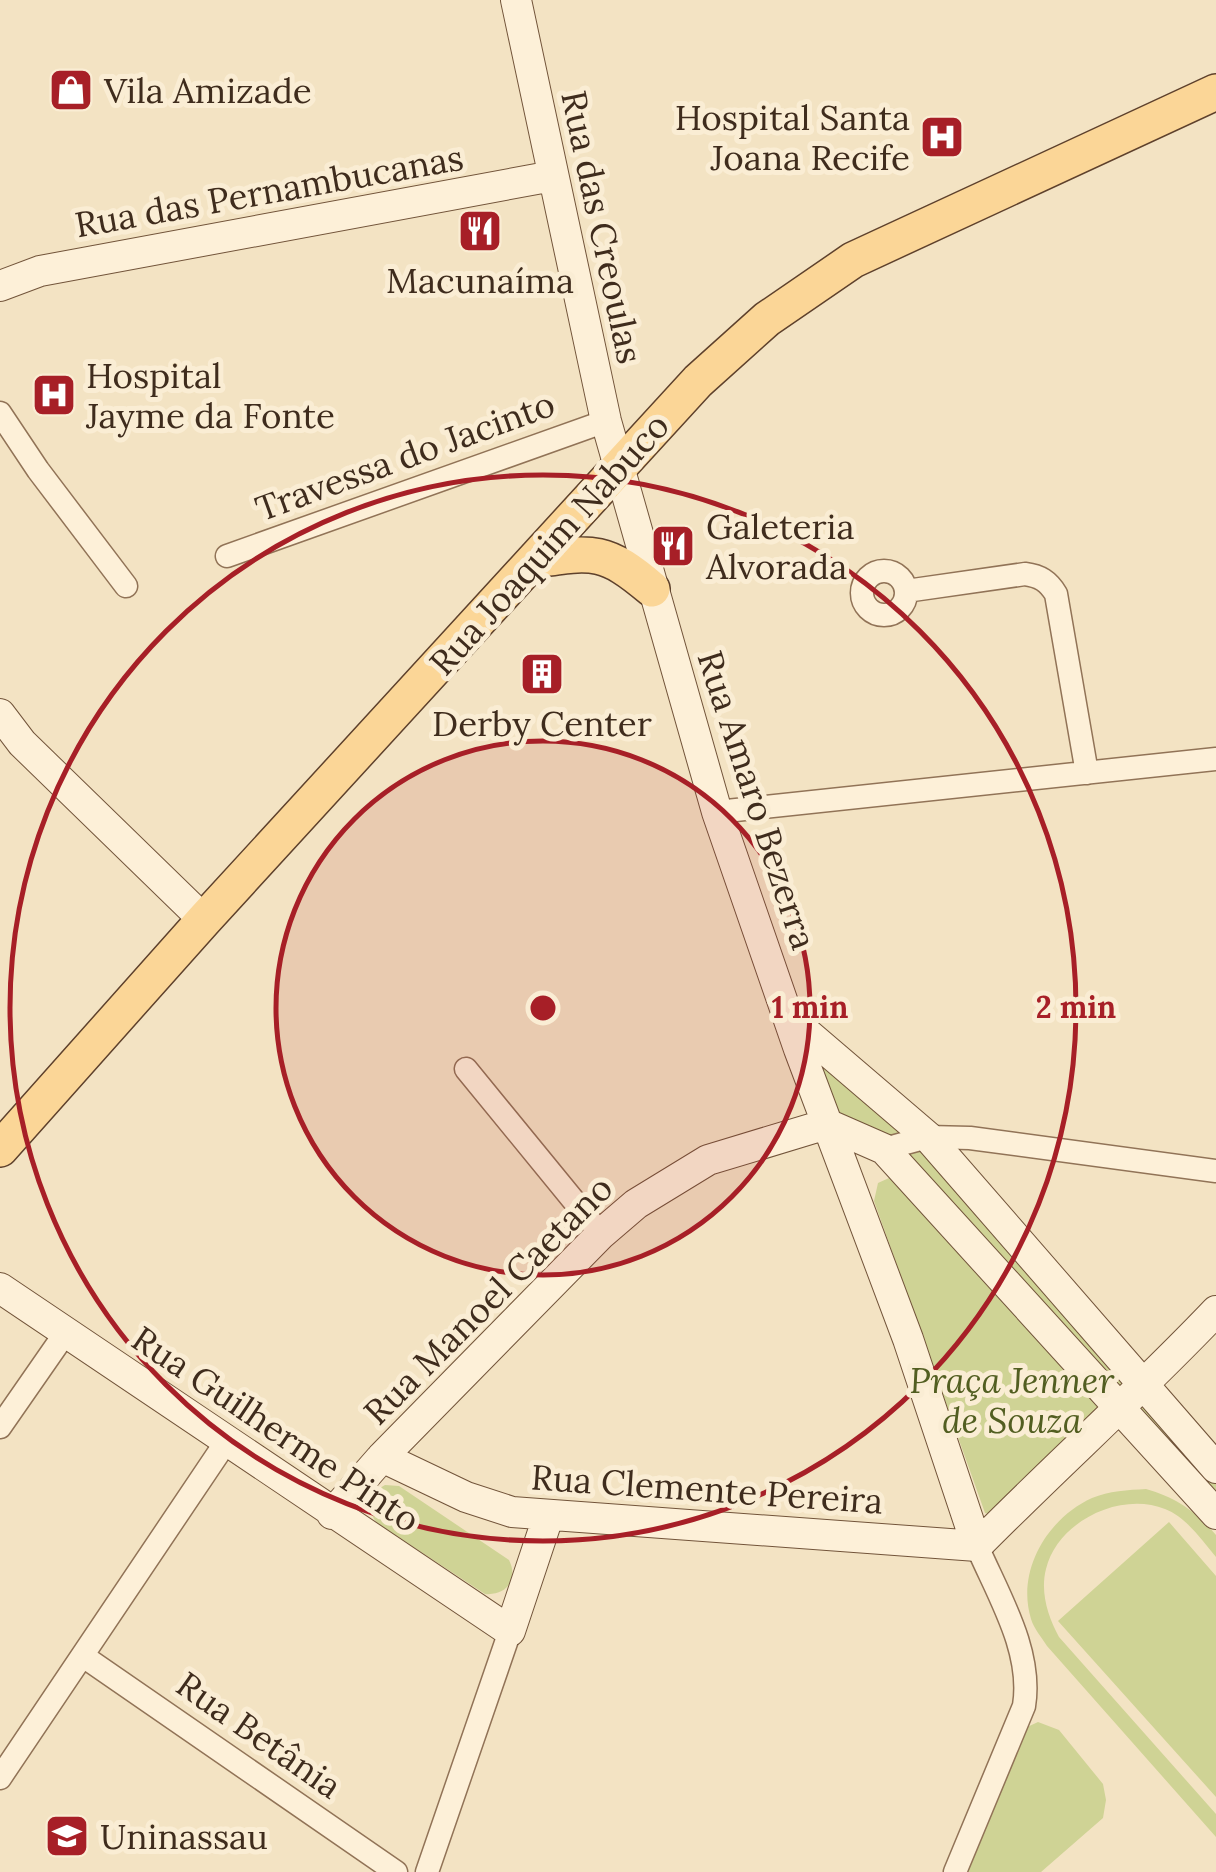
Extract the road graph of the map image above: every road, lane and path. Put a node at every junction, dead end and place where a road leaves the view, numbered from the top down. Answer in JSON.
{"nodes":[{"id":1,"x":516,"y":0,"type":"edge"},
{"id":2,"x":1216,"y":92,"type":"edge"},
{"id":3,"x":553,"y":176,"type":"junction"},
{"id":4,"x":0,"y":286,"type":"edge"},
{"id":5,"x":0,"y":412,"type":"edge"},
{"id":6,"x":606,"y":421,"type":"junction"},
{"id":7,"x":618,"y":469,"type":"junction"},
{"id":8,"x":227,"y":556,"type":"dead end"},
{"id":9,"x":536,"y":560,"type":"junction"},
{"id":10,"x":126,"y":586,"type":"dead end"},
{"id":11,"x":652,"y":589,"type":"junction"},
{"id":12,"x":906,"y":591,"type":"dead end"},
{"id":13,"x":0,"y":714,"type":"edge"},
{"id":14,"x":1216,"y":759,"type":"edge"},
{"id":15,"x":1087,"y":773,"type":"junction"},
{"id":16,"x":717,"y":812,"type":"junction"},
{"id":17,"x":204,"y":920,"type":"junction"},
{"id":18,"x":789,"y":1018,"type":"junction"},
{"id":19,"x":466,"y":1068,"type":"dead end"},
{"id":20,"x":827,"y":1124,"type":"junction"},
{"id":21,"x":928,"y":1137,"type":"junction"},
{"id":22,"x":0,"y":1149,"type":"edge"},
{"id":23,"x":884,"y":1149,"type":"junction"},
{"id":24,"x":1216,"y":1170,"type":"edge"},
{"id":25,"x":601,"y":1234,"type":"junction"},
{"id":26,"x":0,"y":1288,"type":"edge"},
{"id":27,"x":1216,"y":1310,"type":"edge"},
{"id":28,"x":66,"y":1332,"type":"junction"},
{"id":29,"x":1144,"y":1386,"type":"junction"},
{"id":30,"x":1120,"y":1408,"type":"junction"},
{"id":31,"x":0,"y":1427,"type":"edge"},
{"id":32,"x":226,"y":1442,"type":"junction"},
{"id":33,"x":382,"y":1457,"type":"junction"},
{"id":34,"x":1216,"y":1468,"type":"edge"},
{"id":35,"x":332,"y":1514,"type":"junction"},
{"id":36,"x":1216,"y":1514,"type":"edge"},
{"id":37,"x":548,"y":1516,"type":"junction"},
{"id":38,"x":977,"y":1546,"type":"junction"},
{"id":39,"x":510,"y":1631,"type":"junction"},
{"id":40,"x":83,"y":1656,"type":"junction"},
{"id":41,"x":0,"y":1778,"type":"edge"},
{"id":42,"x":396,"y":1872,"type":"edge"},
{"id":43,"x":427,"y":1872,"type":"edge"},
{"id":44,"x":956,"y":1872,"type":"edge"}],
"edges":[{"from":1,"to":3,"type":"street","name":"Rua das Creoulas"},
{"from":2,"to":7,"type":"main road","name":"Rua Joaquim Nabuco"},
{"from":3,"to":4,"type":"street","name":"Rua das Pernambucanas"},
{"from":3,"to":6,"type":"street","name":"Rua das Creoulas"},
{"from":5,"to":10,"type":"street"},
{"from":6,"to":7,"type":"street","name":"Rua das Creoulas"},
{"from":6,"to":8,"type":"street","name":"Travessa do Jacinto"},
{"from":7,"to":9,"type":"main road","name":"Rua Joaquim Nabuco"},
{"from":7,"to":11,"type":"street","name":"Rua Amaro Bezerra"},
{"from":9,"to":11,"type":"main road"},
{"from":9,"to":17,"type":"main road","name":"Rua Joaquim Nabuco"},
{"from":11,"to":16,"type":"street","name":"Rua Amaro Bezerra"},
{"from":12,"to":15,"type":"street"},
{"from":13,"to":17,"type":"street"},
{"from":14,"to":15,"type":"street"},
{"from":15,"to":16,"type":"street"},
{"from":16,"to":18,"type":"street","name":"Rua Amaro Bezerra"},
{"from":17,"to":22,"type":"main road","name":"Rua Joaquim Nabuco"},
{"from":18,"to":20,"type":"street","name":"Rua Amaro Bezerra"},
{"from":18,"to":21,"type":"street"},
{"from":19,"to":25,"type":"street"},
{"from":20,"to":23,"type":"street"},
{"from":20,"to":25,"type":"street","name":"Rua Manoel Caetano"},
{"from":20,"to":38,"type":"street","name":"Rua Amaro Bezerra"},
{"from":21,"to":23,"type":"street"},
{"from":21,"to":24,"type":"street"},
{"from":21,"to":29,"type":"street"},
{"from":23,"to":30,"type":"street"},
{"from":25,"to":33,"type":"street","name":"Rua Manoel Caetano"},
{"from":26,"to":28,"type":"street","name":"Rua Guilherme Pinto"},
{"from":27,"to":29,"type":"street"},
{"from":28,"to":31,"type":"street"},
{"from":28,"to":32,"type":"street","name":"Rua Guilherme Pinto"},
{"from":29,"to":30,"type":"street"},
{"from":29,"to":34,"type":"street"},
{"from":30,"to":36,"type":"street"},
{"from":30,"to":38,"type":"street"},
{"from":32,"to":35,"type":"street","name":"Rua Guilherme Pinto"},
{"from":32,"to":40,"type":"street"},
{"from":33,"to":35,"type":"street","name":"Rua Manoel Caetano"},
{"from":33,"to":37,"type":"street","name":"Rua Clemente Pereira"},
{"from":35,"to":39,"type":"street","name":"Rua Guilherme Pinto"},
{"from":37,"to":38,"type":"street","name":"Rua Clemente Pereira"},
{"from":37,"to":39,"type":"street"},
{"from":38,"to":44,"type":"street","name":"Rua Amaro Bezerra"},
{"from":39,"to":43,"type":"street"},
{"from":40,"to":41,"type":"street"},
{"from":40,"to":42,"type":"street","name":"Rua Betânia"}]}
